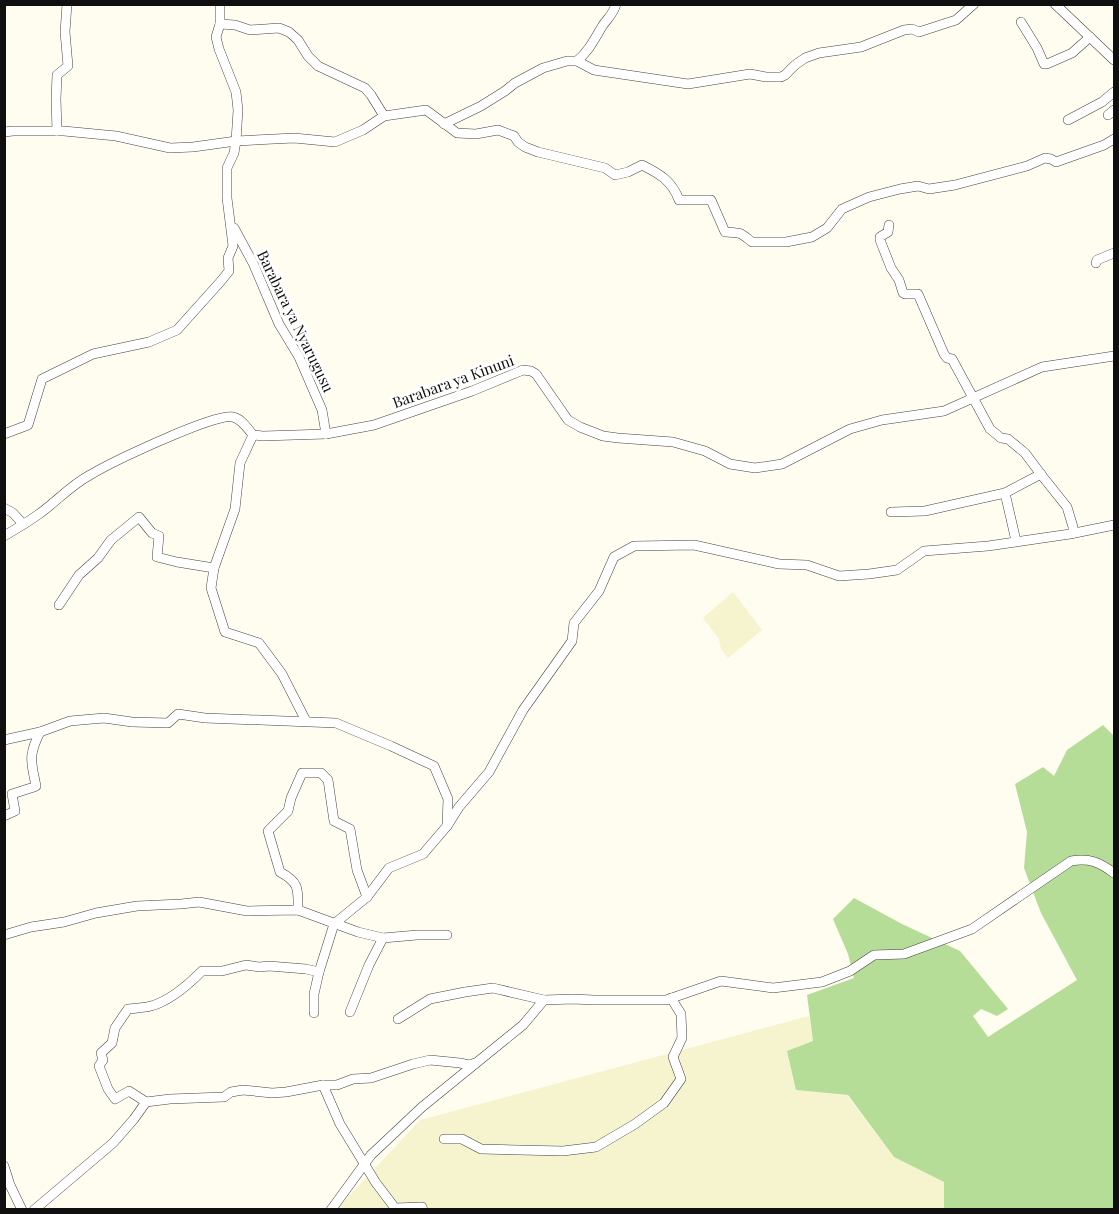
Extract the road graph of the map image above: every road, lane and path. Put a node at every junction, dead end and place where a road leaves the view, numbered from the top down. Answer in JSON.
{"nodes":[{"id":1,"x":67,"y":4,"type":"edge"},
{"id":2,"x":220,"y":4,"type":"edge"},
{"id":3,"x":616,"y":4,"type":"edge"},
{"id":4,"x":974,"y":4,"type":"edge"},
{"id":5,"x":1055,"y":4,"type":"edge"},
{"id":6,"x":1021,"y":22,"type":"dead end"},
{"id":7,"x":220,"y":24,"type":"junction"},
{"id":8,"x":1090,"y":37,"type":"junction"},
{"id":9,"x":1114,"y":60,"type":"edge"},
{"id":10,"x":577,"y":61,"type":"junction"},
{"id":11,"x":1114,"y":92,"type":"edge"},
{"id":12,"x":384,"y":116,"type":"junction"},
{"id":13,"x":1068,"y":120,"type":"dead end"},
{"id":14,"x":444,"y":124,"type":"junction"},
{"id":15,"x":57,"y":131,"type":"junction"},
{"id":16,"x":4,"y":132,"type":"edge"},
{"id":17,"x":1114,"y":139,"type":"edge"},
{"id":18,"x":236,"y":141,"type":"junction"},
{"id":19,"x":231,"y":224,"type":"junction"},
{"id":20,"x":889,"y":225,"type":"dead end"},
{"id":21,"x":1114,"y":253,"type":"edge"},
{"id":22,"x":1096,"y":262,"type":"dead end"},
{"id":23,"x":1114,"y":356,"type":"edge"},
{"id":24,"x":973,"y":398,"type":"junction"},
{"id":25,"x":4,"y":434,"type":"edge"},
{"id":26,"x":326,"y":434,"type":"junction"},
{"id":27,"x":253,"y":435,"type":"junction"},
{"id":28,"x":1041,"y":474,"type":"junction"},
{"id":29,"x":1005,"y":493,"type":"junction"},
{"id":30,"x":4,"y":508,"type":"edge"},
{"id":31,"x":891,"y":512,"type":"dead end"},
{"id":32,"x":23,"y":524,"type":"junction"},
{"id":33,"x":1114,"y":525,"type":"edge"},
{"id":34,"x":1073,"y":533,"type":"junction"},
{"id":35,"x":4,"y":536,"type":"edge"},
{"id":36,"x":1016,"y":541,"type":"junction"},
{"id":37,"x":214,"y":568,"type":"junction"},
{"id":38,"x":59,"y":605,"type":"dead end"},
{"id":39,"x":306,"y":721,"type":"junction"},
{"id":40,"x":40,"y":732,"type":"junction"},
{"id":41,"x":4,"y":741,"type":"edge"},
{"id":42,"x":4,"y":816,"type":"edge"},
{"id":43,"x":447,"y":826,"type":"junction"},
{"id":44,"x":1114,"y":873,"type":"edge"},
{"id":45,"x":367,"y":897,"type":"junction"},
{"id":46,"x":298,"y":910,"type":"junction"},
{"id":47,"x":334,"y":924,"type":"junction"},
{"id":48,"x":4,"y":935,"type":"edge"},
{"id":49,"x":447,"y":935,"type":"dead end"},
{"id":50,"x":383,"y":938,"type":"junction"},
{"id":51,"x":319,"y":972,"type":"junction"},
{"id":52,"x":670,"y":998,"type":"junction"},
{"id":53,"x":544,"y":1000,"type":"junction"},
{"id":54,"x":350,"y":1012,"type":"dead end"},
{"id":55,"x":314,"y":1013,"type":"dead end"},
{"id":56,"x":398,"y":1019,"type":"dead end"},
{"id":57,"x":478,"y":1063,"type":"junction"},
{"id":58,"x":324,"y":1085,"type":"junction"},
{"id":59,"x":146,"y":1102,"type":"junction"},
{"id":60,"x":444,"y":1139,"type":"dead end"},
{"id":61,"x":364,"y":1164,"type":"junction"},
{"id":62,"x":4,"y":1166,"type":"edge"},
{"id":63,"x":22,"y":1209,"type":"edge"},
{"id":64,"x":34,"y":1209,"type":"edge"},
{"id":65,"x":332,"y":1209,"type":"edge"},
{"id":66,"x":423,"y":1209,"type":"edge"}],
"edges":[{"from":1,"to":15,"type":"street"},
{"from":2,"to":7,"type":"street","name":"Barabara ya Nyarugusu"},
{"from":3,"to":10,"type":"street"},
{"from":4,"to":10,"type":"street"},
{"from":5,"to":8,"type":"street"},
{"from":6,"to":8,"type":"street"},
{"from":7,"to":12,"type":"street"},
{"from":7,"to":18,"type":"street","name":"Barabara ya Nyarugusu"},
{"from":8,"to":9,"type":"street"},
{"from":10,"to":14,"type":"street"},
{"from":11,"to":13,"type":"street"},
{"from":12,"to":14,"type":"street"},
{"from":12,"to":18,"type":"street"},
{"from":14,"to":17,"type":"street"},
{"from":15,"to":16,"type":"street"},
{"from":15,"to":18,"type":"street"},
{"from":18,"to":19,"type":"street","name":"Barabara ya Nyarugusu"},
{"from":19,"to":25,"type":"street","name":"Barabara ya Nyarugusu"},
{"from":19,"to":26,"type":"street","name":"Barabara ya Nyarugusu"},
{"from":20,"to":24,"type":"street"},
{"from":21,"to":22,"type":"street"},
{"from":23,"to":24,"type":"street","name":"Barabara ya Kinuni"},
{"from":24,"to":26,"type":"street","name":"Barabara ya Kinuni"},
{"from":24,"to":28,"type":"street"},
{"from":26,"to":27,"type":"street","name":"Barabara ya Kinuni"},
{"from":27,"to":32,"type":"street"},
{"from":27,"to":37,"type":"street"},
{"from":28,"to":29,"type":"street"},
{"from":28,"to":34,"type":"street"},
{"from":29,"to":31,"type":"street"},
{"from":29,"to":36,"type":"street"},
{"from":30,"to":32,"type":"street"},
{"from":32,"to":35,"type":"street"},
{"from":33,"to":34,"type":"street"},
{"from":34,"to":36,"type":"street"},
{"from":36,"to":43,"type":"street"},
{"from":37,"to":38,"type":"street"},
{"from":37,"to":39,"type":"street"},
{"from":39,"to":40,"type":"street"},
{"from":39,"to":43,"type":"street"},
{"from":40,"to":41,"type":"street"},
{"from":40,"to":42,"type":"street"},
{"from":43,"to":45,"type":"street"},
{"from":44,"to":52,"type":"street"},
{"from":45,"to":46,"type":"street"},
{"from":45,"to":47,"type":"street"},
{"from":46,"to":47,"type":"street"},
{"from":46,"to":48,"type":"street"},
{"from":47,"to":50,"type":"street"},
{"from":47,"to":51,"type":"street"},
{"from":49,"to":50,"type":"street"},
{"from":50,"to":54,"type":"street"},
{"from":51,"to":55,"type":"street"},
{"from":51,"to":59,"type":"street"},
{"from":52,"to":53,"type":"street"},
{"from":52,"to":60,"type":"street"},
{"from":53,"to":56,"type":"street"},
{"from":53,"to":57,"type":"street"},
{"from":57,"to":58,"type":"street"},
{"from":57,"to":61,"type":"street"},
{"from":58,"to":59,"type":"street"},
{"from":58,"to":61,"type":"street"},
{"from":59,"to":64,"type":"street"},
{"from":61,"to":65,"type":"street"},
{"from":61,"to":66,"type":"street"},
{"from":62,"to":63,"type":"street"}]}
